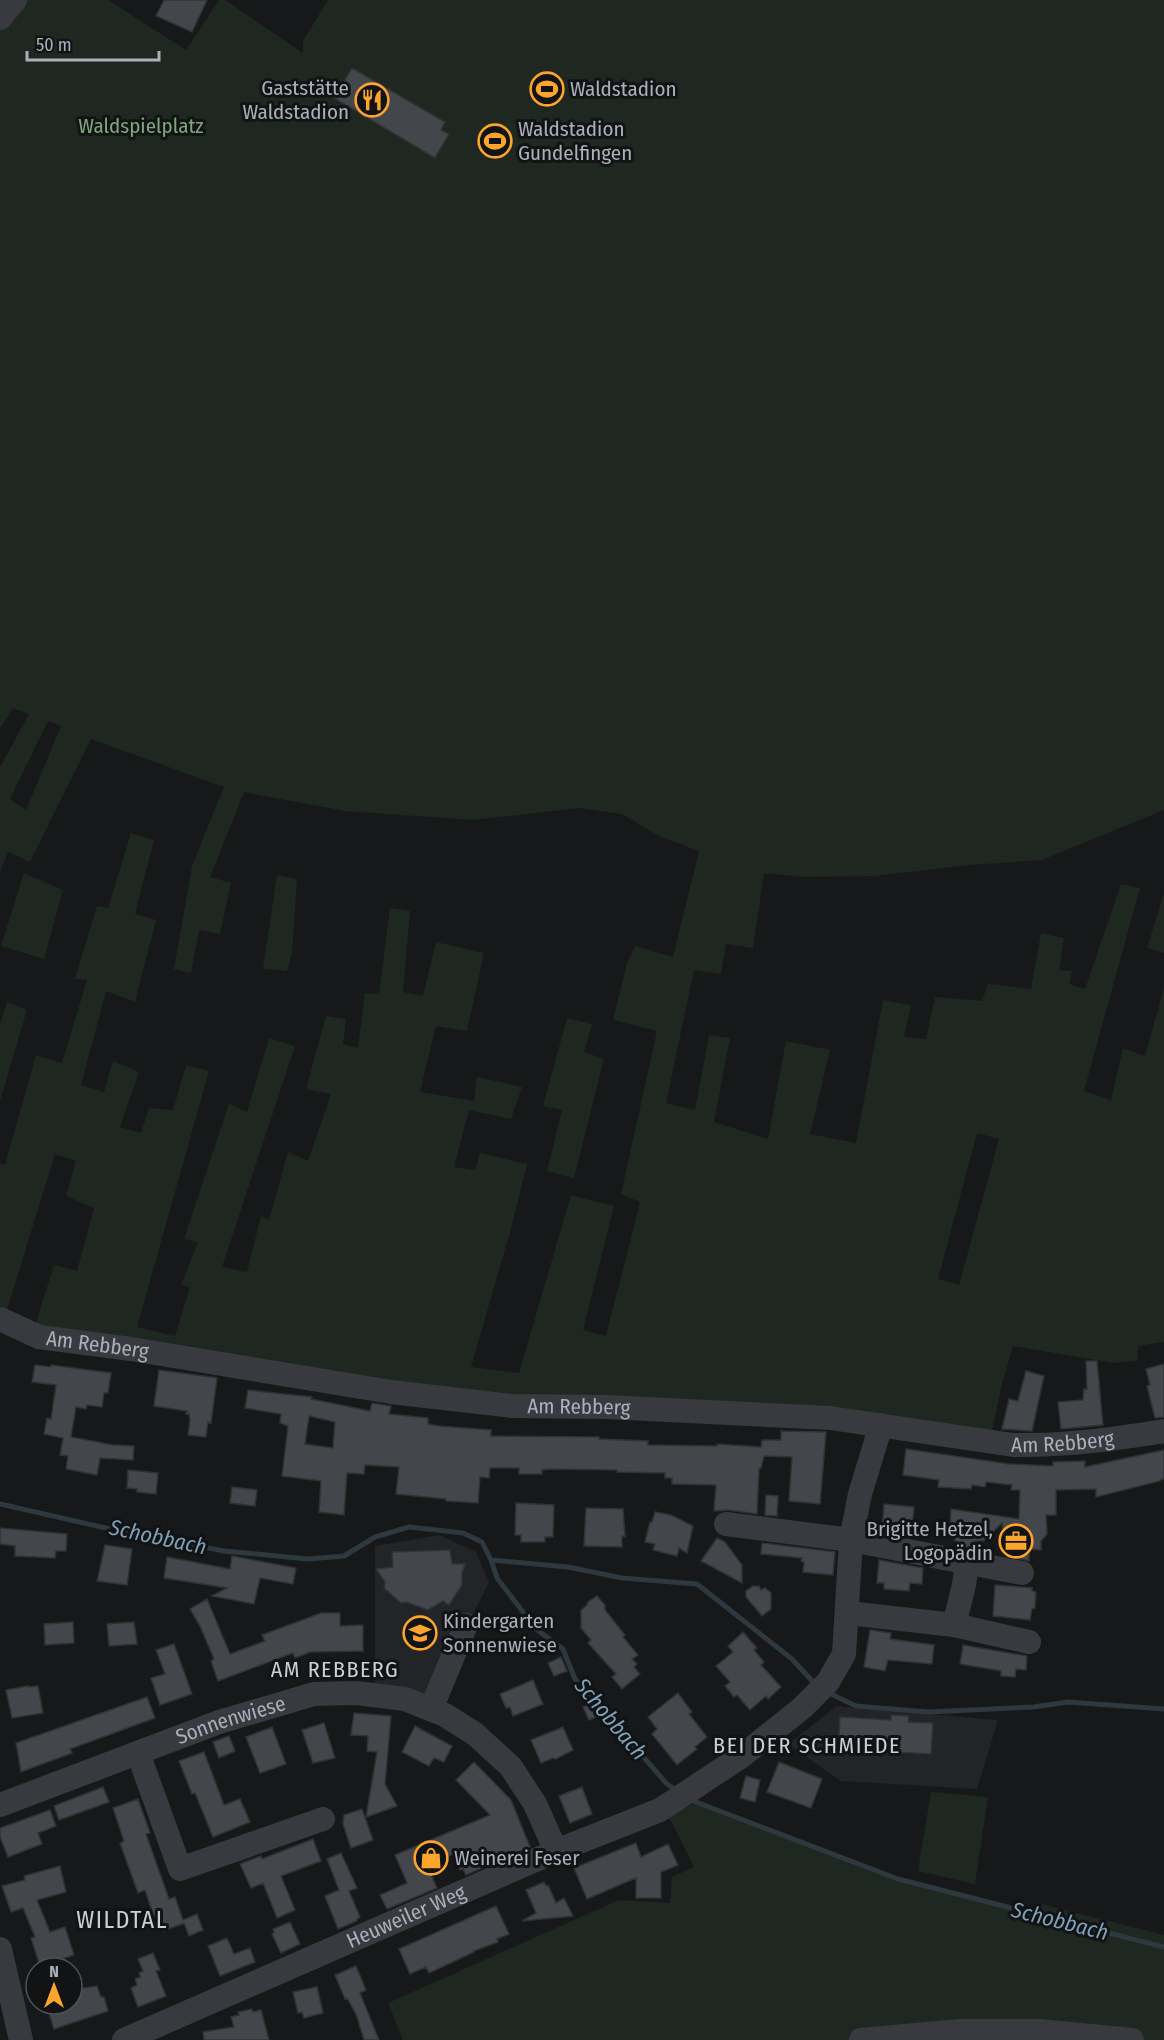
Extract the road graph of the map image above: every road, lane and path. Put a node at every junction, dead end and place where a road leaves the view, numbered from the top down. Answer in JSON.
{"nodes":[{"id":1,"x":15,"y":0,"type":"edge"},
{"id":2,"x":0,"y":18,"type":"edge"},
{"id":3,"x":0,"y":1319,"type":"edge"},
{"id":4,"x":881,"y":1425,"type":"junction"},
{"id":5,"x":1164,"y":1431,"type":"edge"},
{"id":6,"x":726,"y":1524,"type":"dead end"},
{"id":7,"x":851,"y":1540,"type":"junction"},
{"id":8,"x":967,"y":1564,"type":"junction"},
{"id":9,"x":1022,"y":1574,"type":"dead end"},
{"id":10,"x":848,"y":1613,"type":"junction"},
{"id":11,"x":466,"y":1625,"type":"dead end"},
{"id":12,"x":954,"y":1625,"type":"junction"},
{"id":13,"x":1029,"y":1642,"type":"dead end"},
{"id":14,"x":431,"y":1709,"type":"junction"},
{"id":15,"x":138,"y":1753,"type":"junction"},
{"id":16,"x":0,"y":1805,"type":"edge"},
{"id":17,"x":322,"y":1819,"type":"dead end"},
{"id":18,"x":556,"y":1851,"type":"junction"},
{"id":19,"x":2,"y":1960,"type":"edge"},
{"id":20,"x":21,"y":2040,"type":"edge"},
{"id":21,"x":124,"y":2040,"type":"edge"},
{"id":22,"x":861,"y":2040,"type":"edge"},
{"id":23,"x":1132,"y":2040,"type":"edge"}],
"edges":[{"from":1,"to":2,"type":"street"},
{"from":3,"to":4,"type":"street","name":"Am Rebberg"},
{"from":4,"to":5,"type":"street","name":"Am Rebberg"},
{"from":4,"to":7,"type":"street","name":"Heuweiler Weg"},
{"from":6,"to":7,"type":"street"},
{"from":7,"to":8,"type":"street"},
{"from":7,"to":10,"type":"street","name":"Heuweiler Weg"},
{"from":8,"to":9,"type":"street"},
{"from":8,"to":12,"type":"street"},
{"from":10,"to":12,"type":"street"},
{"from":10,"to":18,"type":"street","name":"Heuweiler Weg"},
{"from":11,"to":14,"type":"street"},
{"from":12,"to":13,"type":"street"},
{"from":14,"to":15,"type":"street","name":"Sonnenwiese"},
{"from":14,"to":18,"type":"street","name":"Sonnenwiese"},
{"from":15,"to":16,"type":"street","name":"Sonnenwiese"},
{"from":15,"to":17,"type":"street"},
{"from":18,"to":21,"type":"street","name":"Heuweiler Weg"},
{"from":19,"to":20,"type":"street"},
{"from":22,"to":23,"type":"street"}]}
